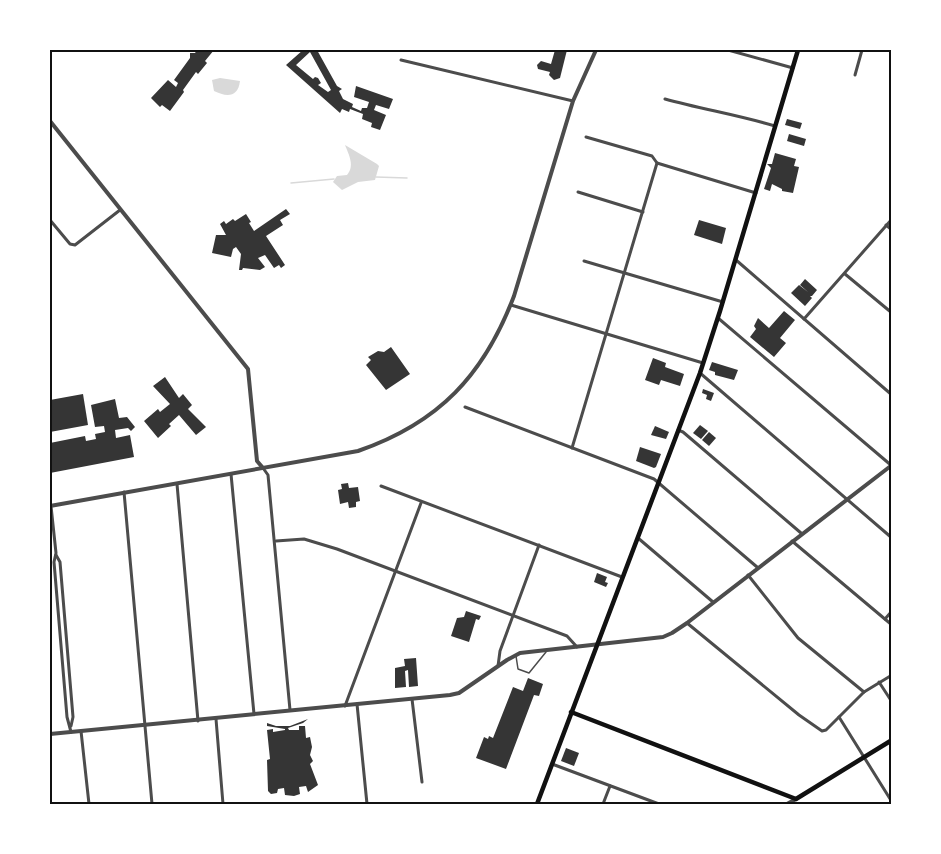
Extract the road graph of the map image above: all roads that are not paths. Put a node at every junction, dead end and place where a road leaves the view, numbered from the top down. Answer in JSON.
{"nodes":[{"id":1,"x":596,"y":50,"type":"edge"},
{"id":2,"x":728,"y":50,"type":"edge"},
{"id":3,"x":798,"y":50,"type":"edge"},
{"id":4,"x":862,"y":50,"type":"edge"},
{"id":5,"x":401,"y":60,"type":"dead end"},
{"id":6,"x":793,"y":68,"type":"junction"},
{"id":7,"x":855,"y":75,"type":"dead end"},
{"id":8,"x":665,"y":99,"type":"dead end"},
{"id":9,"x":573,"y":101,"type":"junction"},
{"id":10,"x":50,"y":122,"type":"edge"},
{"id":11,"x":775,"y":126,"type":"junction"},
{"id":12,"x":586,"y":138,"type":"dead end"},
{"id":13,"x":657,"y":163,"type":"junction"},
{"id":14,"x":578,"y":192,"type":"dead end"},
{"id":15,"x":756,"y":193,"type":"junction"},
{"id":16,"x":120,"y":210,"type":"junction"},
{"id":17,"x":643,"y":212,"type":"junction"},
{"id":18,"x":891,"y":219,"type":"edge"},
{"id":19,"x":50,"y":220,"type":"edge"},
{"id":20,"x":886,"y":225,"type":"junction"},
{"id":21,"x":891,"y":230,"type":"edge"},
{"id":22,"x":736,"y":260,"type":"junction"},
{"id":23,"x":584,"y":261,"type":"dead end"},
{"id":24,"x":624,"y":273,"type":"junction"},
{"id":25,"x":845,"y":274,"type":"junction"},
{"id":26,"x":723,"y":302,"type":"junction"},
{"id":27,"x":511,"y":304,"type":"junction"},
{"id":28,"x":891,"y":313,"type":"edge"},
{"id":29,"x":718,"y":318,"type":"junction"},
{"id":30,"x":804,"y":319,"type":"junction"},
{"id":31,"x":606,"y":334,"type":"junction"},
{"id":32,"x":703,"y":363,"type":"junction"},
{"id":33,"x":700,"y":373,"type":"junction"},
{"id":34,"x":891,"y":395,"type":"edge"},
{"id":35,"x":465,"y":407,"type":"dead end"},
{"id":36,"x":678,"y":430,"type":"junction"},
{"id":37,"x":572,"y":448,"type":"junction"},
{"id":38,"x":891,"y":465,"type":"edge"},
{"id":39,"x":263,"y":468,"type":"junction"},
{"id":40,"x":231,"y":474,"type":"junction"},
{"id":41,"x":658,"y":482,"type":"junction"},
{"id":42,"x":177,"y":484,"type":"junction"},
{"id":43,"x":381,"y":486,"type":"dead end"},
{"id":44,"x":124,"y":492,"type":"junction"},
{"id":45,"x":846,"y":500,"type":"junction"},
{"id":46,"x":421,"y":502,"type":"junction"},
{"id":47,"x":50,"y":506,"type":"edge"},
{"id":48,"x":801,"y":533,"type":"junction"},
{"id":49,"x":637,"y":537,"type":"junction"},
{"id":50,"x":891,"y":538,"type":"edge"},
{"id":51,"x":276,"y":541,"type":"junction"},
{"id":52,"x":792,"y":541,"type":"junction"},
{"id":53,"x":539,"y":545,"type":"junction"},
{"id":54,"x":56,"y":553,"type":"junction"},
{"id":55,"x":757,"y":567,"type":"junction"},
{"id":56,"x":395,"y":572,"type":"junction"},
{"id":57,"x":748,"y":575,"type":"junction"},
{"id":58,"x":622,"y":577,"type":"junction"},
{"id":59,"x":713,"y":602,"type":"junction"},
{"id":60,"x":891,"y":610,"type":"edge"},
{"id":61,"x":513,"y":615,"type":"junction"},
{"id":62,"x":885,"y":619,"type":"junction"},
{"id":63,"x":687,"y":622,"type":"junction"},
{"id":64,"x":891,"y":625,"type":"edge"},
{"id":65,"x":597,"y":645,"type":"junction"},
{"id":66,"x":577,"y":647,"type":"junction"},
{"id":67,"x":547,"y":651,"type":"junction"},
{"id":68,"x":516,"y":655,"type":"junction"},
{"id":69,"x":498,"y":666,"type":"junction"},
{"id":70,"x":891,"y":675,"type":"edge"},
{"id":71,"x":879,"y":682,"type":"junction"},
{"id":72,"x":864,"y":692,"type":"junction"},
{"id":73,"x":412,"y":699,"type":"junction"},
{"id":74,"x":891,"y":702,"type":"edge"},
{"id":75,"x":357,"y":704,"type":"junction"},
{"id":76,"x":345,"y":706,"type":"junction"},
{"id":77,"x":290,"y":712,"type":"junction"},
{"id":78,"x":571,"y":712,"type":"junction"},
{"id":79,"x":254,"y":716,"type":"junction"},
{"id":80,"x":839,"y":717,"type":"junction"},
{"id":81,"x":216,"y":719,"type":"junction"},
{"id":82,"x":198,"y":721,"type":"junction"},
{"id":83,"x":145,"y":725,"type":"junction"},
{"id":84,"x":71,"y":726,"type":"junction"},
{"id":85,"x":81,"y":731,"type":"junction"},
{"id":86,"x":71,"y":732,"type":"junction"},
{"id":87,"x":50,"y":734,"type":"edge"},
{"id":88,"x":891,"y":740,"type":"edge"},
{"id":89,"x":864,"y":757,"type":"junction"},
{"id":90,"x":552,"y":764,"type":"junction"},
{"id":91,"x":422,"y":782,"type":"dead end"},
{"id":92,"x":610,"y":786,"type":"junction"},
{"id":93,"x":796,"y":799,"type":"junction"},
{"id":94,"x":891,"y":802,"type":"edge"},
{"id":95,"x":89,"y":804,"type":"edge"},
{"id":96,"x":152,"y":804,"type":"edge"},
{"id":97,"x":223,"y":804,"type":"edge"},
{"id":98,"x":367,"y":804,"type":"edge"},
{"id":99,"x":537,"y":804,"type":"edge"},
{"id":100,"x":603,"y":804,"type":"edge"},
{"id":101,"x":659,"y":804,"type":"edge"},
{"id":102,"x":787,"y":804,"type":"edge"}],
"edges":[{"from":1,"to":9,"type":"street"},
{"from":2,"to":6,"type":"street"},
{"from":3,"to":6,"type":"main road"},
{"from":4,"to":7,"type":"street"},
{"from":5,"to":9,"type":"street"},
{"from":6,"to":11,"type":"main road"},
{"from":8,"to":11,"type":"street"},
{"from":9,"to":27,"type":"street"},
{"from":10,"to":16,"type":"street"},
{"from":11,"to":15,"type":"main road"},
{"from":12,"to":13,"type":"street"},
{"from":13,"to":15,"type":"street"},
{"from":13,"to":17,"type":"street"},
{"from":14,"to":17,"type":"street"},
{"from":15,"to":22,"type":"main road"},
{"from":16,"to":19,"type":"street"},
{"from":16,"to":39,"type":"street"},
{"from":17,"to":24,"type":"street"},
{"from":18,"to":20,"type":"street"},
{"from":20,"to":21,"type":"street"},
{"from":20,"to":25,"type":"street"},
{"from":22,"to":26,"type":"main road"},
{"from":22,"to":30,"type":"street"},
{"from":23,"to":24,"type":"street"},
{"from":24,"to":26,"type":"street"},
{"from":24,"to":31,"type":"street"},
{"from":25,"to":28,"type":"street"},
{"from":25,"to":30,"type":"street"},
{"from":26,"to":29,"type":"main road"},
{"from":27,"to":31,"type":"street"},
{"from":27,"to":39,"type":"street"},
{"from":29,"to":32,"type":"main road"},
{"from":29,"to":38,"type":"street"},
{"from":30,"to":34,"type":"street"},
{"from":31,"to":32,"type":"street"},
{"from":31,"to":37,"type":"street"},
{"from":32,"to":33,"type":"main road"},
{"from":33,"to":36,"type":"main road"},
{"from":33,"to":45,"type":"street"},
{"from":35,"to":37,"type":"street"},
{"from":36,"to":41,"type":"main road"},
{"from":36,"to":48,"type":"street"},
{"from":37,"to":41,"type":"street"},
{"from":38,"to":45,"type":"street"},
{"from":39,"to":40,"type":"street"},
{"from":39,"to":51,"type":"street"},
{"from":40,"to":42,"type":"street"},
{"from":40,"to":79,"type":"street"},
{"from":41,"to":49,"type":"main road"},
{"from":41,"to":55,"type":"street"},
{"from":42,"to":44,"type":"street"},
{"from":42,"to":82,"type":"street"},
{"from":43,"to":46,"type":"street"},
{"from":44,"to":47,"type":"street"},
{"from":44,"to":83,"type":"street"},
{"from":45,"to":48,"type":"street"},
{"from":45,"to":50,"type":"street"},
{"from":46,"to":53,"type":"street"},
{"from":46,"to":56,"type":"street"},
{"from":47,"to":54,"type":"street"},
{"from":48,"to":52,"type":"street"},
{"from":49,"to":58,"type":"main road"},
{"from":49,"to":59,"type":"street"},
{"from":51,"to":56,"type":"street"},
{"from":51,"to":77,"type":"street"},
{"from":52,"to":55,"type":"street"},
{"from":52,"to":62,"type":"street"},
{"from":53,"to":58,"type":"street"},
{"from":53,"to":61,"type":"street"},
{"from":54,"to":84,"type":"street"},
{"from":54,"to":84,"type":"street"},
{"from":55,"to":57,"type":"street"},
{"from":56,"to":61,"type":"street"},
{"from":56,"to":76,"type":"street"},
{"from":57,"to":59,"type":"street"},
{"from":57,"to":72,"type":"street"},
{"from":58,"to":65,"type":"main road"},
{"from":59,"to":63,"type":"street"},
{"from":60,"to":62,"type":"street"},
{"from":61,"to":66,"type":"street"},
{"from":61,"to":69,"type":"street"},
{"from":62,"to":64,"type":"street"},
{"from":63,"to":65,"type":"street"},
{"from":63,"to":80,"type":"street"},
{"from":65,"to":66,"type":"street"},
{"from":65,"to":78,"type":"main road"},
{"from":66,"to":67,"type":"street"},
{"from":67,"to":68,"type":"street"},
{"from":67,"to":68,"type":"lane"},
{"from":68,"to":69,"type":"street"},
{"from":69,"to":73,"type":"street"},
{"from":70,"to":71,"type":"street"},
{"from":71,"to":72,"type":"street"},
{"from":71,"to":74,"type":"street"},
{"from":72,"to":80,"type":"street"},
{"from":73,"to":75,"type":"street"},
{"from":73,"to":91,"type":"street"},
{"from":75,"to":76,"type":"street"},
{"from":75,"to":98,"type":"street"},
{"from":76,"to":77,"type":"street"},
{"from":77,"to":79,"type":"street"},
{"from":78,"to":90,"type":"main road"},
{"from":78,"to":93,"type":"main road"},
{"from":79,"to":81,"type":"street"},
{"from":80,"to":89,"type":"street"},
{"from":81,"to":82,"type":"street"},
{"from":81,"to":97,"type":"street"},
{"from":82,"to":83,"type":"street"},
{"from":83,"to":85,"type":"street"},
{"from":83,"to":96,"type":"street"},
{"from":84,"to":86,"type":"street"},
{"from":85,"to":86,"type":"street"},
{"from":85,"to":95,"type":"street"},
{"from":86,"to":87,"type":"street"},
{"from":88,"to":89,"type":"main road"},
{"from":89,"to":93,"type":"main road"},
{"from":89,"to":94,"type":"street"},
{"from":90,"to":92,"type":"street"},
{"from":90,"to":99,"type":"main road"},
{"from":92,"to":100,"type":"street"},
{"from":92,"to":101,"type":"street"},
{"from":93,"to":102,"type":"street"}]}
